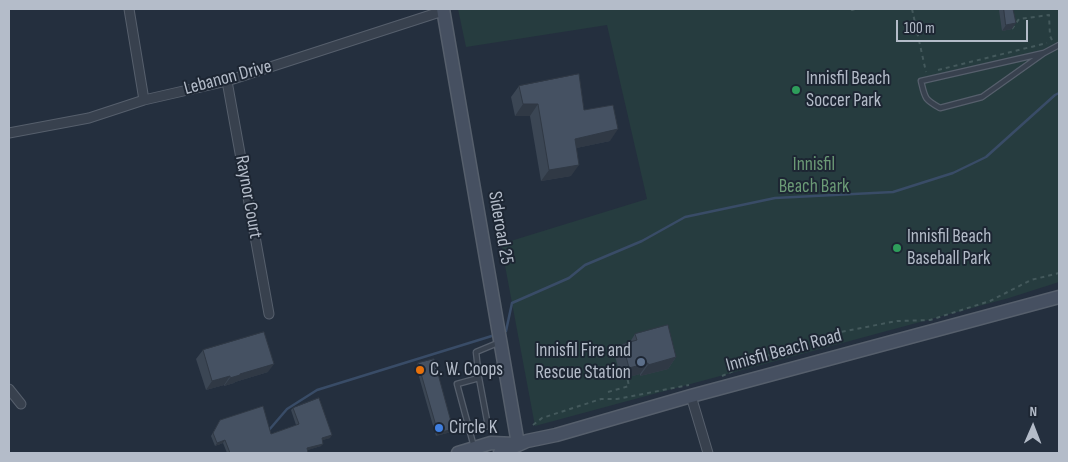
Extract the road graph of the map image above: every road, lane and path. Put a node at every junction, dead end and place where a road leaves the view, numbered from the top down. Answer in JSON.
{"nodes":[{"id":1,"x":129,"y":9,"type":"edge"},
{"id":2,"x":851,"y":9,"type":"edge"},
{"id":3,"x":856,"y":9,"type":"edge"},
{"id":4,"x":912,"y":9,"type":"edge"},
{"id":5,"x":443,"y":10,"type":"edge"},
{"id":6,"x":1012,"y":29,"type":"edge"},
{"id":7,"x":1059,"y":45,"type":"edge"},
{"id":8,"x":1044,"y":53,"type":"junction"},
{"id":9,"x":935,"y":70,"type":"dead end"},
{"id":10,"x":926,"y":72,"type":"dead end"},
{"id":11,"x":227,"y":81,"type":"junction"},
{"id":12,"x":144,"y":100,"type":"junction"},
{"id":13,"x":9,"y":133,"type":"edge"},
{"id":14,"x":1059,"y":273,"type":"edge"},
{"id":15,"x":1059,"y":297,"type":"edge"},
{"id":16,"x":268,"y":314,"type":"dead end"},
{"id":17,"x":501,"y":342,"type":"junction"},
{"id":18,"x":721,"y":376,"type":"dead end"},
{"id":19,"x":479,"y":378,"type":"junction"},
{"id":20,"x":627,"y":378,"type":"dead end"},
{"id":21,"x":695,"y":383,"type":"dead end"},
{"id":22,"x":9,"y":389,"type":"edge"},
{"id":23,"x":608,"y":392,"type":"dead end"},
{"id":24,"x":691,"y":396,"type":"junction"},
{"id":25,"x":20,"y":404,"type":"dead end"},
{"id":26,"x":532,"y":425,"type":"dead end"},
{"id":27,"x":470,"y":431,"type":"junction"},
{"id":28,"x":474,"y":448,"type":"junction"},
{"id":29,"x":519,"y":449,"type":"edge"},
{"id":30,"x":458,"y":453,"type":"edge"},
{"id":31,"x":500,"y":453,"type":"edge"},
{"id":32,"x":708,"y":453,"type":"edge"}],
"edges":[{"from":1,"to":12,"type":"street"},
{"from":2,"to":3,"type":"path"},
{"from":4,"to":10,"type":"path"},
{"from":5,"to":11,"type":"street","name":"Lebanon Drive"},
{"from":5,"to":17,"type":"street","name":"Sideroad 25"},
{"from":6,"to":9,"type":"path"},
{"from":7,"to":8,"type":"lane"},
{"from":8,"to":8,"type":"lane"},
{"from":11,"to":12,"type":"street","name":"Lebanon Drive"},
{"from":11,"to":16,"type":"street","name":"Raynor Court"},
{"from":12,"to":13,"type":"street","name":"Lebanon Drive"},
{"from":14,"to":18,"type":"path"},
{"from":15,"to":24,"type":"street","name":"Innisfil Beach Road"},
{"from":17,"to":19,"type":"lane"},
{"from":17,"to":29,"type":"street","name":"Sideroad 25"},
{"from":19,"to":27,"type":"lane"},
{"from":19,"to":27,"type":"lane"},
{"from":20,"to":23,"type":"path"},
{"from":21,"to":26,"type":"path"},
{"from":22,"to":25,"type":"street"},
{"from":24,"to":29,"type":"street","name":"Innisfil Beach Road"},
{"from":24,"to":32,"type":"street"},
{"from":27,"to":28,"type":"lane"},
{"from":28,"to":29,"type":"street","name":"Innisfil Beach Road"},
{"from":28,"to":30,"type":"street","name":"Innisfil Beach Road"},
{"from":29,"to":31,"type":"street","name":"Innisfil Beach Road"}]}
